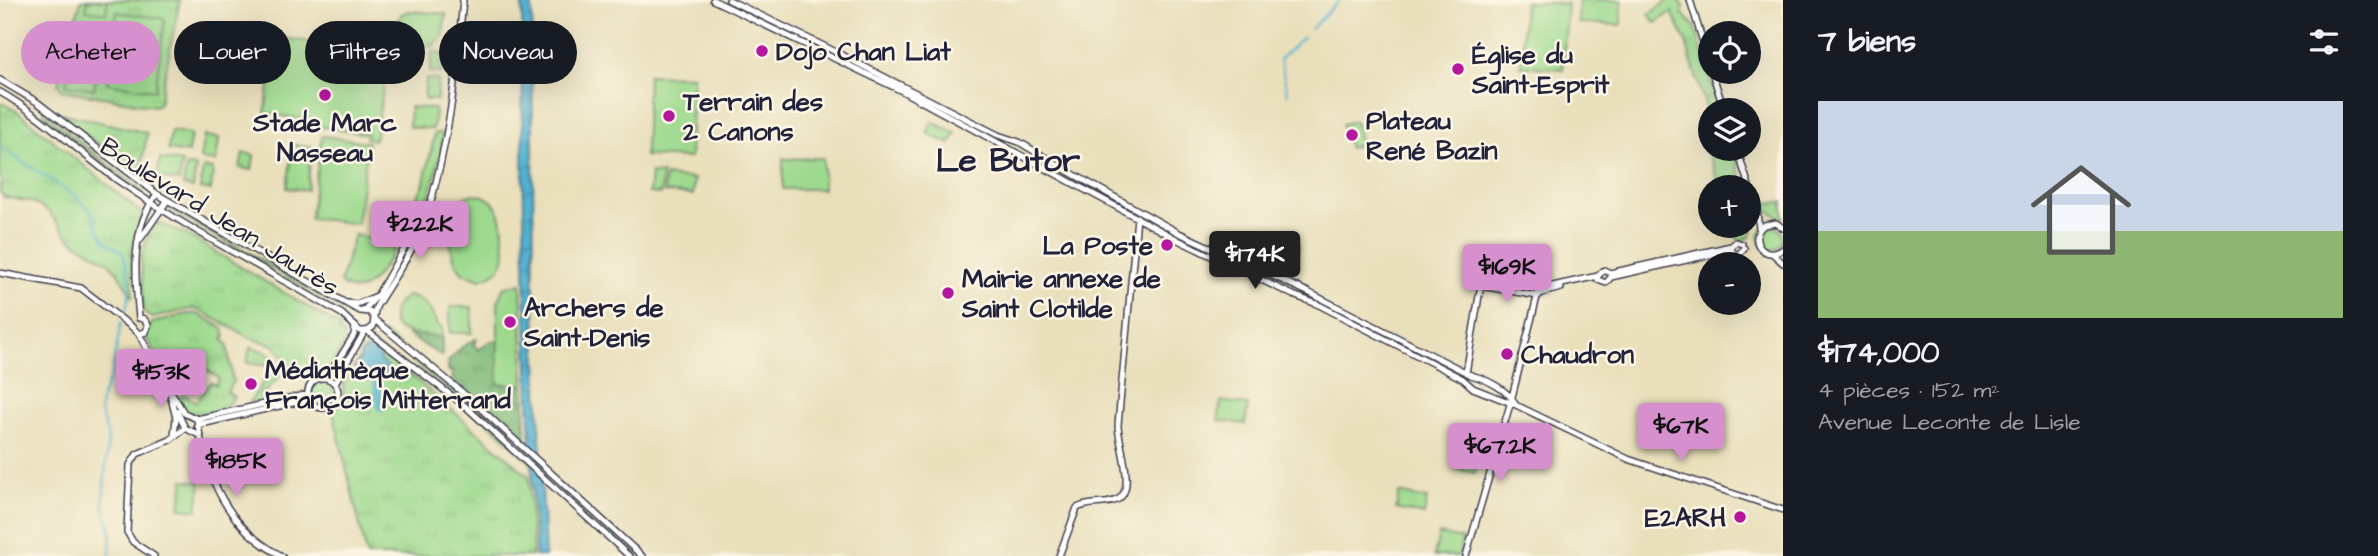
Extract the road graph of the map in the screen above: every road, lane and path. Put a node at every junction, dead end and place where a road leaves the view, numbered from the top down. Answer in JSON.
{"nodes":[{"id":1,"x":463,"y":0,"type":"edge"},
{"id":2,"x":729,"y":0,"type":"edge"},
{"id":3,"x":1690,"y":0,"type":"edge"},
{"id":4,"x":716,"y":1,"type":"edge"},
{"id":5,"x":1698,"y":26,"type":"edge"},
{"id":6,"x":0,"y":80,"type":"edge"},
{"id":7,"x":0,"y":92,"type":"edge"},
{"id":8,"x":157,"y":194,"type":"junction"},
{"id":9,"x":167,"y":201,"type":"junction"},
{"id":10,"x":151,"y":202,"type":"junction"},
{"id":11,"x":162,"y":209,"type":"junction"},
{"id":12,"x":428,"y":209,"type":"junction"},
{"id":13,"x":1137,"y":209,"type":"junction"},
{"id":14,"x":1761,"y":214,"type":"edge"},
{"id":15,"x":1139,"y":218,"type":"junction"},
{"id":16,"x":1771,"y":223,"type":"junction"},
{"id":17,"x":1783,"y":228,"type":"edge"},
{"id":18,"x":1761,"y":229,"type":"edge"},
{"id":19,"x":1751,"y":238,"type":"edge"},
{"id":20,"x":1758,"y":238,"type":"edge"},
{"id":21,"x":1743,"y":246,"type":"junction"},
{"id":22,"x":136,"y":247,"type":"junction"},
{"id":23,"x":1731,"y":248,"type":"junction"},
{"id":24,"x":1760,"y":249,"type":"junction"},
{"id":25,"x":1783,"y":249,"type":"edge"},
{"id":26,"x":1773,"y":254,"type":"junction"},
{"id":27,"x":1783,"y":262,"type":"edge"},
{"id":28,"x":0,"y":274,"type":"edge"},
{"id":29,"x":1611,"y":275,"type":"junction"},
{"id":30,"x":1598,"y":278,"type":"junction"},
{"id":31,"x":1481,"y":286,"type":"junction"},
{"id":32,"x":1539,"y":293,"type":"junction"},
{"id":33,"x":377,"y":296,"type":"junction"},
{"id":34,"x":344,"y":303,"type":"junction"},
{"id":35,"x":362,"y":310,"type":"junction"},
{"id":36,"x":139,"y":318,"type":"junction"},
{"id":37,"x":374,"y":318,"type":"junction"},
{"id":38,"x":354,"y":324,"type":"junction"},
{"id":39,"x":132,"y":327,"type":"junction"},
{"id":40,"x":366,"y":331,"type":"junction"},
{"id":41,"x":139,"y":334,"type":"junction"},
{"id":42,"x":1464,"y":376,"type":"junction"},
{"id":43,"x":327,"y":378,"type":"junction"},
{"id":44,"x":335,"y":383,"type":"junction"},
{"id":45,"x":166,"y":384,"type":"junction"},
{"id":46,"x":310,"y":396,"type":"junction"},
{"id":47,"x":1513,"y":402,"type":"junction"},
{"id":48,"x":190,"y":424,"type":"junction"},
{"id":49,"x":174,"y":435,"type":"junction"},
{"id":50,"x":1783,"y":510,"type":"edge"},
{"id":51,"x":154,"y":556,"type":"edge"},
{"id":52,"x":282,"y":556,"type":"edge"},
{"id":53,"x":629,"y":556,"type":"edge"},
{"id":54,"x":642,"y":556,"type":"edge"},
{"id":55,"x":1059,"y":556,"type":"edge"},
{"id":56,"x":1466,"y":556,"type":"edge"}],
"edges":[{"from":1,"to":12,"type":"main road"},
{"from":2,"to":13,"type":"main road"},
{"from":3,"to":5,"type":"main road"},
{"from":4,"to":15,"type":"main road"},
{"from":6,"to":8,"type":"main road","name":"Boulevard Jean Jaurès"},
{"from":7,"to":10,"type":"main road","name":"Boulevard Jean Jaurès"},
{"from":8,"to":9,"type":"main road","name":"Boulevard Jean Jaurès"},
{"from":8,"to":10,"type":"main road"},
{"from":9,"to":11,"type":"main road"},
{"from":9,"to":34,"type":"main road","name":"Boulevard Jean Jaurès"},
{"from":10,"to":11,"type":"main road","name":"Boulevard Jean Jaurès"},
{"from":10,"to":22,"type":"main road"},
{"from":11,"to":22,"type":"main road"},
{"from":11,"to":38,"type":"main road","name":"Boulevard Jean Jaurès"},
{"from":12,"to":33,"type":"main road"},
{"from":12,"to":37,"type":"main road"},
{"from":13,"to":15,"type":"main road"},
{"from":13,"to":42,"type":"main road"},
{"from":14,"to":16,"type":"main road"},
{"from":15,"to":42,"type":"main road"},
{"from":15,"to":55,"type":"main road"},
{"from":16,"to":17,"type":"main road"},
{"from":16,"to":18,"type":"main road"},
{"from":19,"to":21,"type":"main road"},
{"from":20,"to":24,"type":"main road"},
{"from":21,"to":23,"type":"main road"},
{"from":21,"to":23,"type":"main road"},
{"from":21,"to":24,"type":"main road"},
{"from":22,"to":36,"type":"main road"},
{"from":23,"to":29,"type":"main road"},
{"from":24,"to":26,"type":"main road"},
{"from":25,"to":26,"type":"main road"},
{"from":26,"to":27,"type":"main road"},
{"from":28,"to":39,"type":"main road"},
{"from":29,"to":30,"type":"main road"},
{"from":29,"to":30,"type":"main road"},
{"from":30,"to":32,"type":"main road"},
{"from":31,"to":32,"type":"main road"},
{"from":31,"to":32,"type":"main road"},
{"from":31,"to":42,"type":"main road"},
{"from":32,"to":47,"type":"main road"},
{"from":33,"to":34,"type":"main road"},
{"from":33,"to":35,"type":"main road"},
{"from":34,"to":35,"type":"main road","name":"Boulevard Jean Jaurès"},
{"from":35,"to":37,"type":"main road","name":"Boulevard Jean Jaurès"},
{"from":35,"to":38,"type":"main road","name":"Boulevard Jean Jaurès"},
{"from":36,"to":39,"type":"main road"},
{"from":36,"to":41,"type":"main road"},
{"from":37,"to":40,"type":"main road"},
{"from":37,"to":54,"type":"main road","name":"Boulevard Jean Jaurès"},
{"from":38,"to":40,"type":"main road","name":"Boulevard Jean Jaurès"},
{"from":38,"to":43,"type":"main road"},
{"from":39,"to":41,"type":"main road"},
{"from":40,"to":44,"type":"main road"},
{"from":40,"to":53,"type":"main road","name":"Boulevard Jean Jaurès"},
{"from":41,"to":45,"type":"main road"},
{"from":42,"to":47,"type":"main road"},
{"from":42,"to":47,"type":"main road"},
{"from":43,"to":44,"type":"main road"},
{"from":43,"to":46,"type":"main road"},
{"from":44,"to":46,"type":"main road"},
{"from":45,"to":48,"type":"main road"},
{"from":45,"to":49,"type":"main road"},
{"from":46,"to":48,"type":"main road"},
{"from":47,"to":50,"type":"main road"},
{"from":47,"to":56,"type":"main road"},
{"from":48,"to":49,"type":"main road"},
{"from":48,"to":52,"type":"main road"},
{"from":49,"to":51,"type":"main road"}]}
